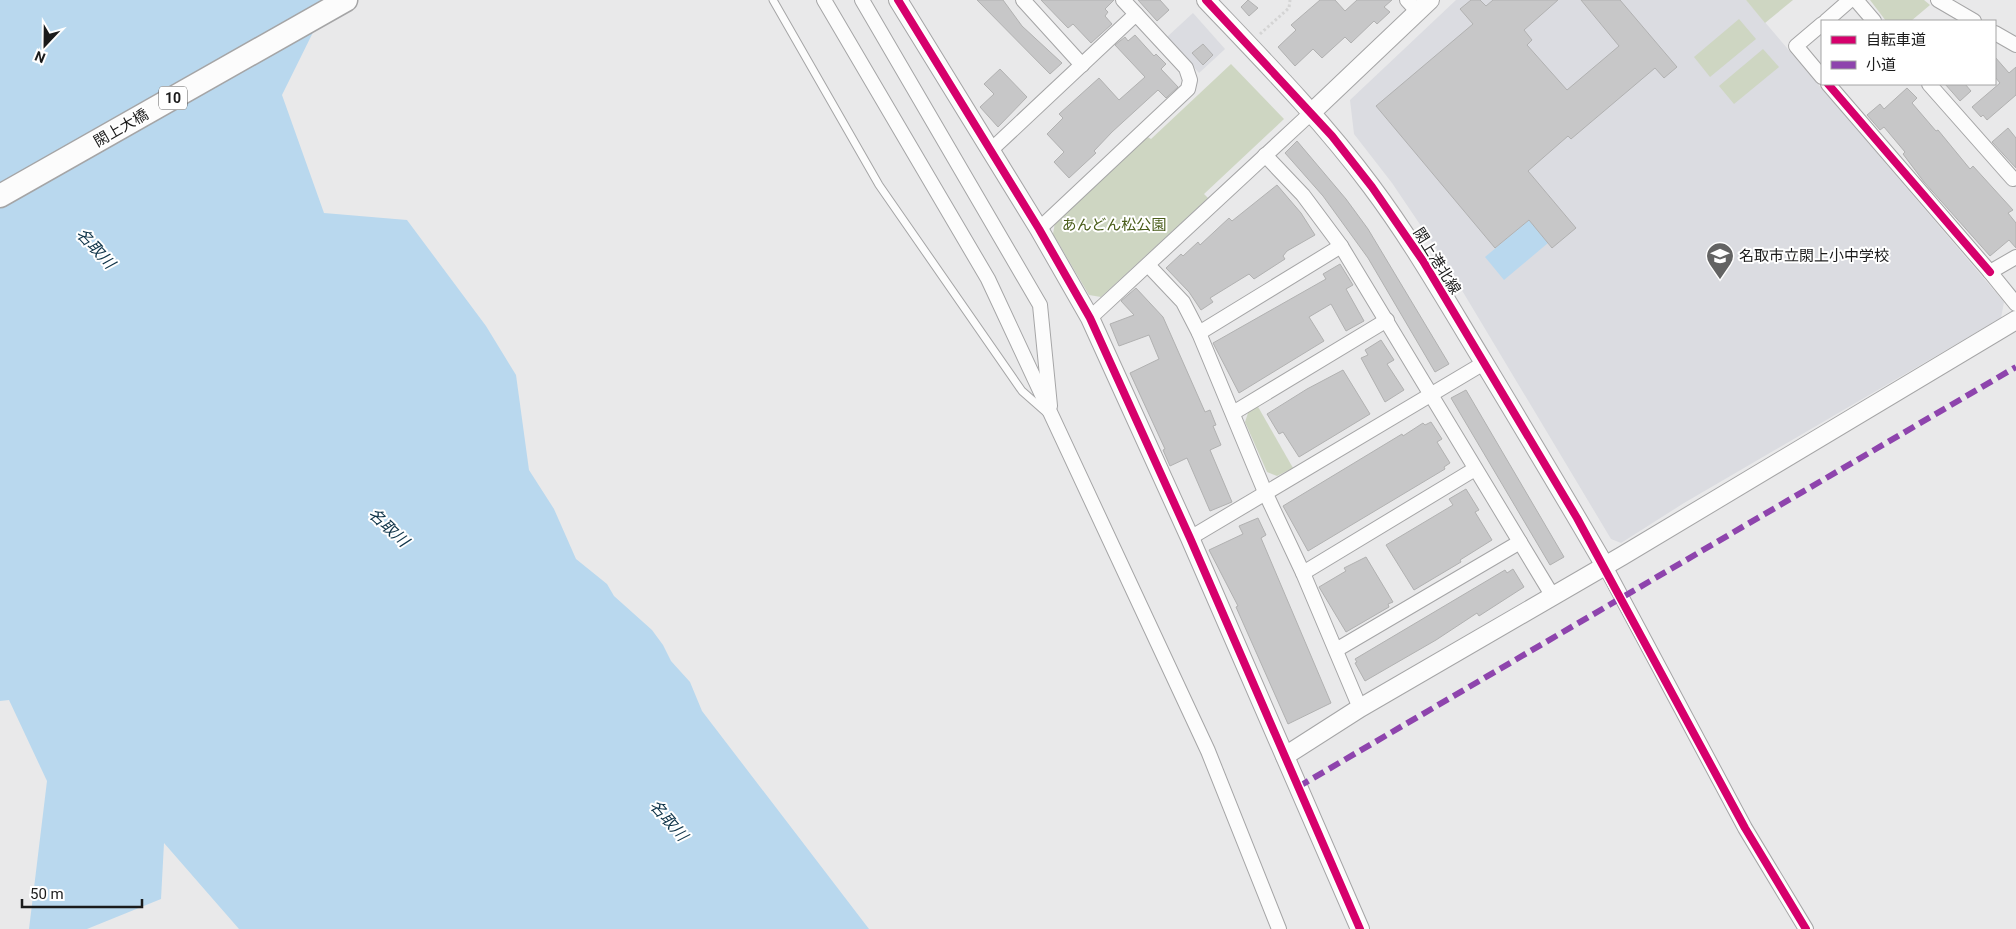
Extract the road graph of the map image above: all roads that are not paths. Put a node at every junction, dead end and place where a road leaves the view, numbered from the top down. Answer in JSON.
{"nodes":[{"id":1,"x":346,"y":0,"type":"edge"},
{"id":2,"x":773,"y":0,"type":"edge"},
{"id":3,"x":824,"y":0,"type":"edge"},
{"id":4,"x":862,"y":0,"type":"edge"},
{"id":5,"x":898,"y":0,"type":"edge"},
{"id":6,"x":1022,"y":0,"type":"edge"},
{"id":7,"x":1123,"y":0,"type":"edge"},
{"id":8,"x":1206,"y":0,"type":"edge"},
{"id":9,"x":1850,"y":0,"type":"edge"},
{"id":10,"x":1856,"y":0,"type":"edge"},
{"id":11,"x":1938,"y":0,"type":"edge"},
{"id":12,"x":1418,"y":4,"type":"edge"},
{"id":13,"x":1136,"y":14,"type":"junction"},
{"id":14,"x":1827,"y":20,"type":"edge"},
{"id":15,"x":1873,"y":20,"type":"edge"},
{"id":16,"x":1972,"y":20,"type":"edge"},
{"id":17,"x":1821,"y":25,"type":"edge"},
{"id":18,"x":1996,"y":34,"type":"edge"},
{"id":19,"x":2016,"y":45,"type":"edge"},
{"id":20,"x":1082,"y":65,"type":"junction"},
{"id":21,"x":1821,"y":76,"type":"edge"},
{"id":22,"x":1829,"y":85,"type":"edge"},
{"id":23,"x":1930,"y":85,"type":"edge"},
{"id":24,"x":1310,"y":113,"type":"junction"},
{"id":25,"x":991,"y":150,"type":"junction"},
{"id":26,"x":1265,"y":155,"type":"junction"},
{"id":27,"x":2015,"y":179,"type":"edge"},
{"id":28,"x":0,"y":196,"type":"edge"},
{"id":29,"x":1039,"y":229,"type":"junction"},
{"id":30,"x":1342,"y":246,"type":"junction"},
{"id":31,"x":2016,"y":257,"type":"edge"},
{"id":32,"x":1148,"y":265,"type":"junction"},
{"id":33,"x":1990,"y":272,"type":"junction"},
{"id":34,"x":2016,"y":304,"type":"edge"},
{"id":35,"x":1090,"y":318,"type":"junction"},
{"id":36,"x":1387,"y":320,"type":"junction"},
{"id":37,"x":2016,"y":320,"type":"edge"},
{"id":38,"x":1199,"y":333,"type":"junction"},
{"id":39,"x":1484,"y":363,"type":"junction"},
{"id":40,"x":1431,"y":395,"type":"junction"},
{"id":41,"x":1233,"y":413,"type":"junction"},
{"id":42,"x":1051,"y":417,"type":"junction"},
{"id":43,"x":1476,"y":468,"type":"junction"},
{"id":44,"x":1265,"y":492,"type":"junction"},
{"id":45,"x":1190,"y":538,"type":"junction"},
{"id":46,"x":1520,"y":542,"type":"junction"},
{"id":47,"x":1604,"y":566,"type":"junction"},
{"id":48,"x":1303,"y":573,"type":"junction"},
{"id":49,"x":1552,"y":595,"type":"junction"},
{"id":50,"x":1336,"y":650,"type":"junction"},
{"id":51,"x":1360,"y":708,"type":"junction"},
{"id":52,"x":1285,"y":756,"type":"junction"},
{"id":53,"x":1279,"y":929,"type":"edge"},
{"id":54,"x":1360,"y":929,"type":"edge"},
{"id":55,"x":1806,"y":929,"type":"edge"}],
"edges":[{"from":1,"to":28,"type":"main road","name":"閖上大橋","number":"10"},
{"from":2,"to":42,"type":"lane"},
{"from":3,"to":42,"type":"street"},
{"from":4,"to":42,"type":"street"},
{"from":5,"to":25,"type":"street"},
{"from":6,"to":20,"type":"street"},
{"from":7,"to":13,"type":"street"},
{"from":8,"to":24,"type":"street","name":"閖上港北線"},
{"from":9,"to":14,"type":"street"},
{"from":10,"to":15,"type":"street"},
{"from":11,"to":16,"type":"street"},
{"from":12,"to":24,"type":"street"},
{"from":13,"to":20,"type":"street"},
{"from":13,"to":29,"type":"street"},
{"from":17,"to":21,"type":"street"},
{"from":18,"to":19,"type":"street"},
{"from":20,"to":25,"type":"street"},
{"from":22,"to":33,"type":"street"},
{"from":23,"to":27,"type":"street"},
{"from":24,"to":26,"type":"street"},
{"from":24,"to":39,"type":"street","name":"閖上港北線"},
{"from":25,"to":29,"type":"street"},
{"from":26,"to":30,"type":"street"},
{"from":26,"to":32,"type":"street"},
{"from":29,"to":35,"type":"street"},
{"from":30,"to":36,"type":"street"},
{"from":30,"to":38,"type":"street"},
{"from":31,"to":33,"type":"street"},
{"from":32,"to":35,"type":"street"},
{"from":32,"to":38,"type":"street"},
{"from":33,"to":34,"type":"street"},
{"from":35,"to":45,"type":"street"},
{"from":36,"to":40,"type":"street"},
{"from":36,"to":41,"type":"street"},
{"from":37,"to":47,"type":"street"},
{"from":38,"to":41,"type":"street"},
{"from":39,"to":40,"type":"street"},
{"from":39,"to":47,"type":"street","name":"閖上港北線"},
{"from":40,"to":43,"type":"street"},
{"from":40,"to":44,"type":"street"},
{"from":41,"to":44,"type":"street"},
{"from":42,"to":53,"type":"street"},
{"from":43,"to":46,"type":"street"},
{"from":43,"to":48,"type":"street"},
{"from":44,"to":45,"type":"street"},
{"from":44,"to":48,"type":"street"},
{"from":45,"to":52,"type":"street"},
{"from":46,"to":49,"type":"street"},
{"from":46,"to":50,"type":"street"},
{"from":47,"to":49,"type":"street"},
{"from":47,"to":55,"type":"street"},
{"from":48,"to":50,"type":"street"},
{"from":49,"to":51,"type":"street"},
{"from":50,"to":51,"type":"street"},
{"from":51,"to":52,"type":"street"},
{"from":52,"to":54,"type":"street"}]}
